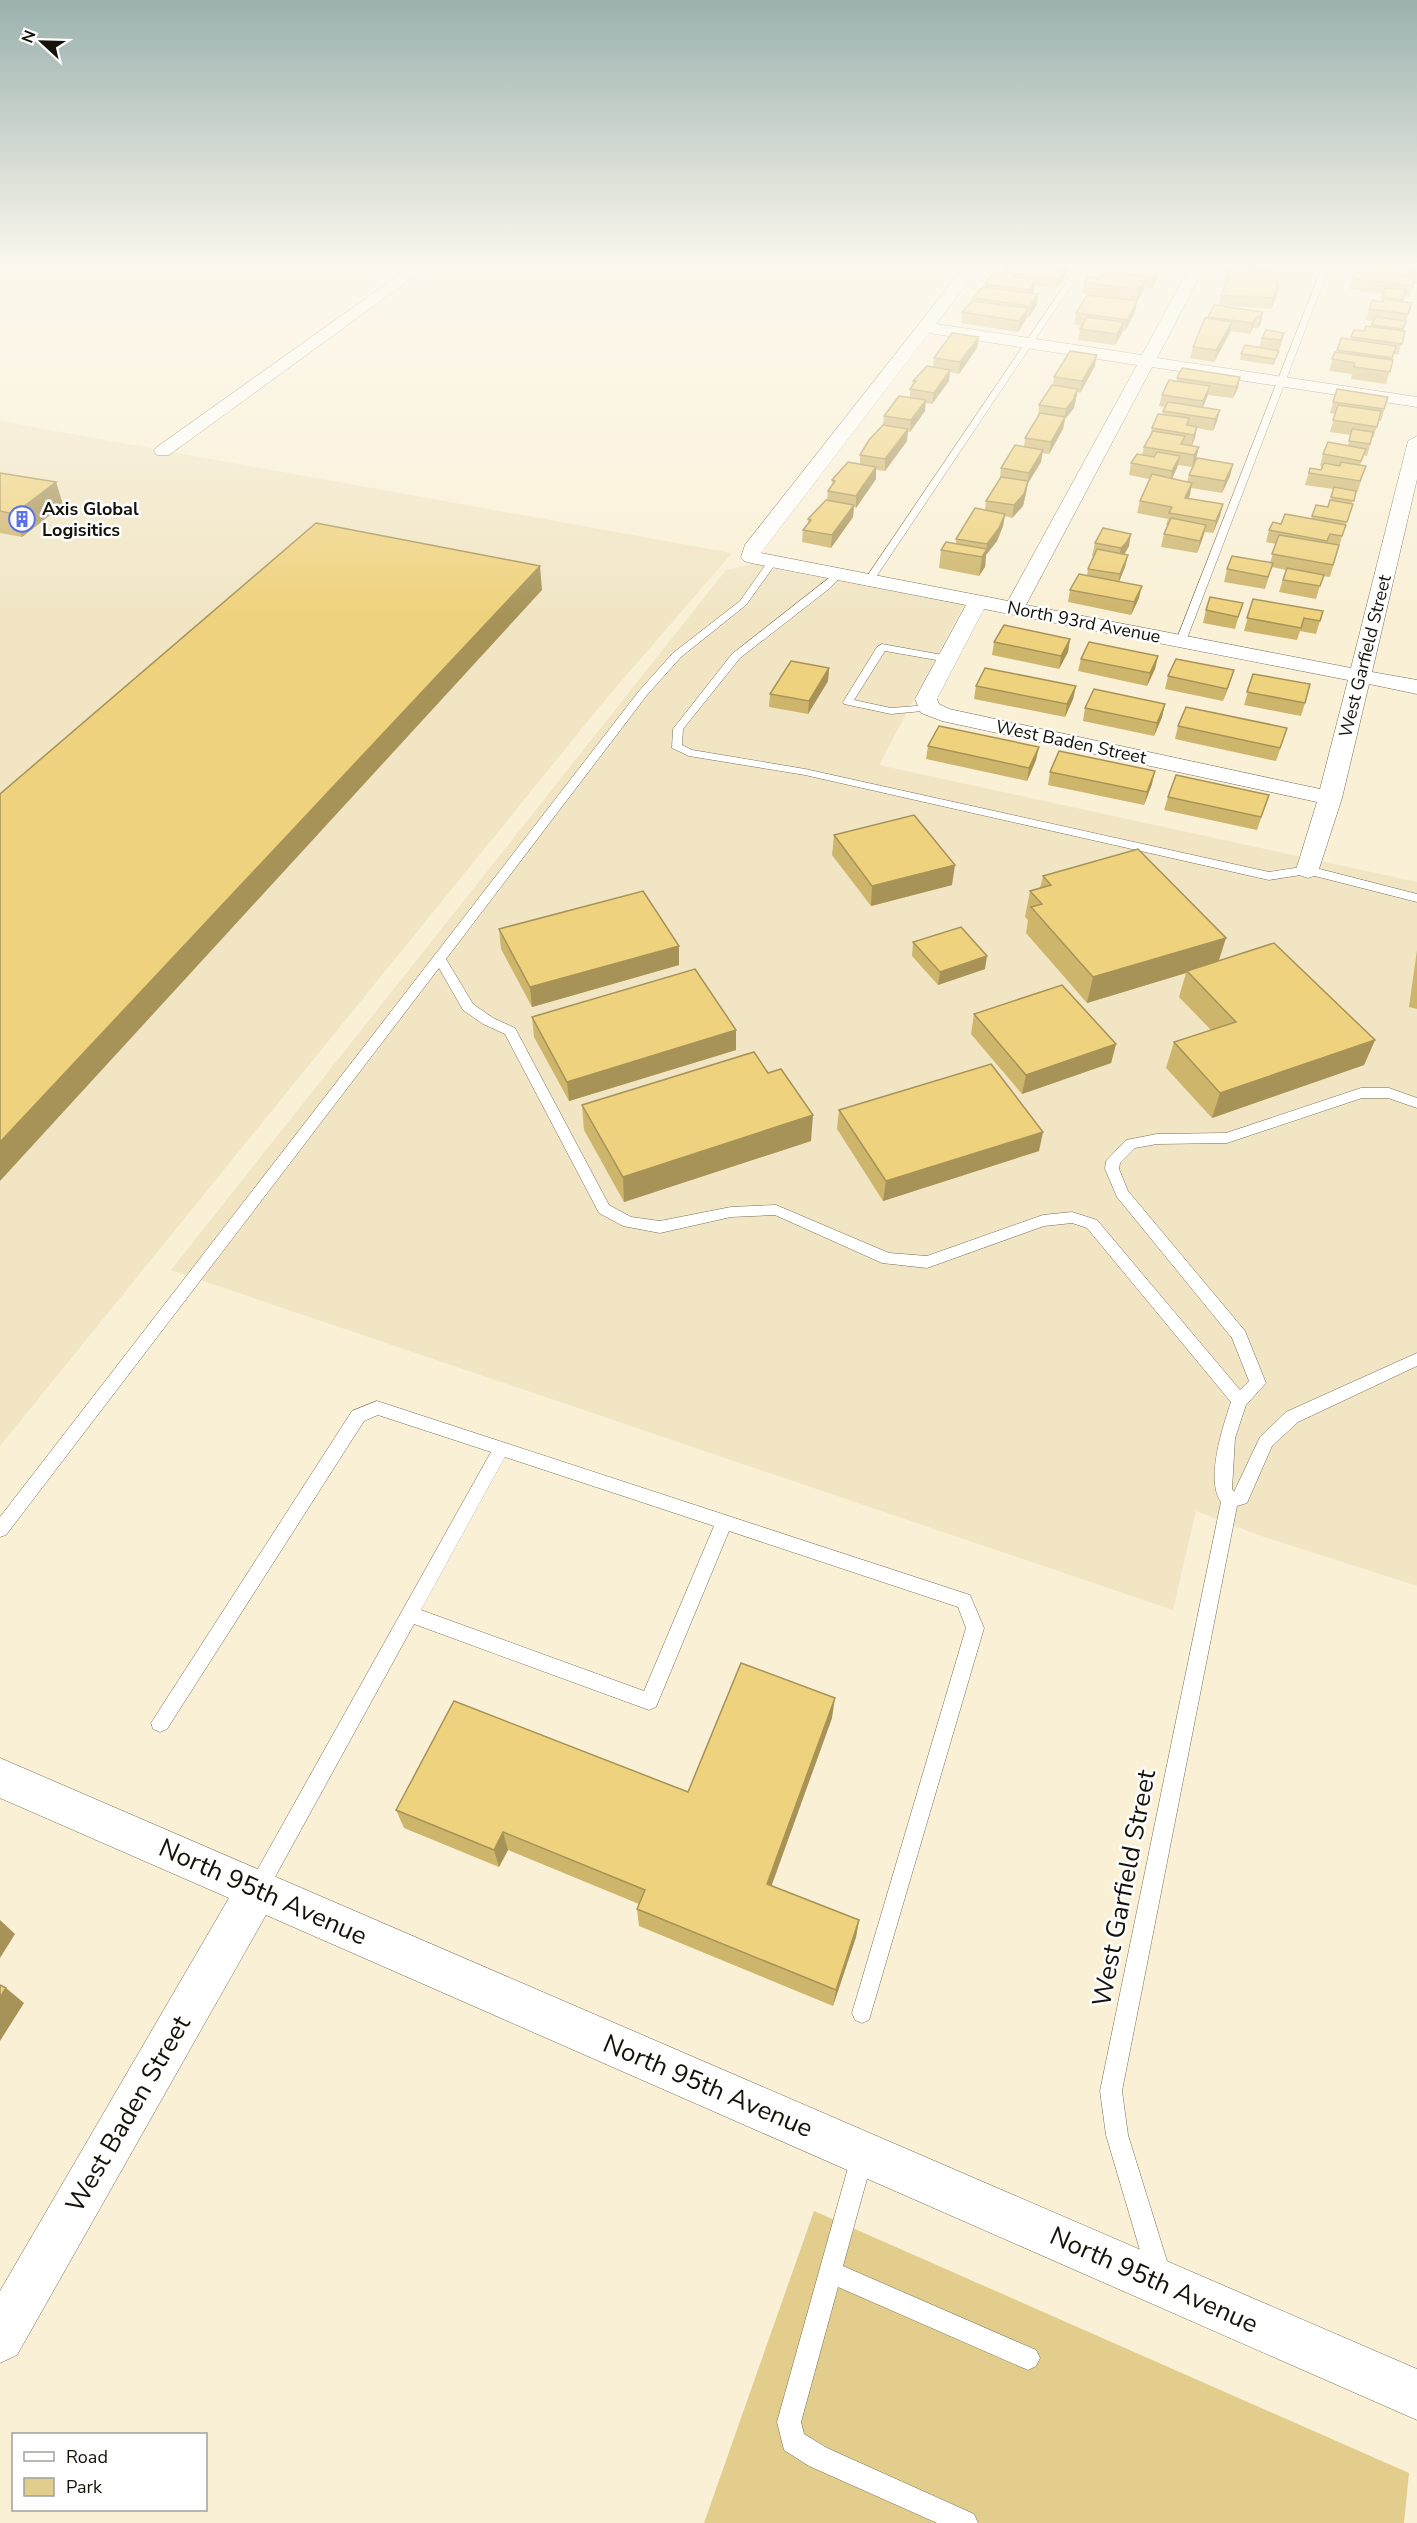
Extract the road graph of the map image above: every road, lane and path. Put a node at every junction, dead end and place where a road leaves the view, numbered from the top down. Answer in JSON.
{"nodes":[{"id":1,"x":263,"y":380,"type":"edge"},
{"id":2,"x":886,"y":380,"type":"edge"},
{"id":3,"x":1004,"y":380,"type":"edge"},
{"id":4,"x":1137,"y":380,"type":"edge"},
{"id":5,"x":1274,"y":380,"type":"edge"},
{"id":6,"x":1283,"y":381,"type":"junction"},
{"id":7,"x":1417,"y":402,"type":"edge"},
{"id":8,"x":1417,"y":441,"type":"edge"},
{"id":9,"x":163,"y":451,"type":"dead end"},
{"id":10,"x":772,"y":562,"type":"junction"},
{"id":11,"x":837,"y":574,"type":"junction"},
{"id":12,"x":869,"y":581,"type":"junction"},
{"id":13,"x":978,"y":601,"type":"junction"},
{"id":14,"x":1014,"y":608,"type":"junction"},
{"id":15,"x":1181,"y":641,"type":"junction"},
{"id":16,"x":948,"y":659,"type":"junction"},
{"id":17,"x":1360,"y":676,"type":"junction"},
{"id":18,"x":1417,"y":687,"type":"edge"},
{"id":19,"x":929,"y":708,"type":"junction"},
{"id":20,"x":1330,"y":798,"type":"junction"},
{"id":21,"x":1308,"y":870,"type":"junction"},
{"id":22,"x":1417,"y":898,"type":"edge"},
{"id":23,"x":439,"y":957,"type":"junction"},
{"id":24,"x":1417,"y":1103,"type":"edge"},
{"id":25,"x":1417,"y":1359,"type":"edge"},
{"id":26,"x":1239,"y":1401,"type":"junction"},
{"id":27,"x":502,"y":1448,"type":"junction"},
{"id":28,"x":1230,"y":1500,"type":"junction"},
{"id":29,"x":724,"y":1521,"type":"junction"},
{"id":30,"x":0,"y":1530,"type":"edge"},
{"id":31,"x":409,"y":1614,"type":"junction"},
{"id":32,"x":160,"y":1723,"type":"dead end"},
{"id":33,"x":0,"y":1778,"type":"edge"},
{"id":34,"x":257,"y":1890,"type":"junction"},
{"id":35,"x":862,"y":2013,"type":"dead end"},
{"id":36,"x":862,"y":2154,"type":"junction"},
{"id":37,"x":830,"y":2272,"type":"junction"},
{"id":38,"x":1162,"y":2283,"type":"junction"},
{"id":39,"x":0,"y":2338,"type":"edge"},
{"id":40,"x":1028,"y":2358,"type":"dead end"},
{"id":41,"x":1417,"y":2395,"type":"edge"},
{"id":42,"x":965,"y":2523,"type":"edge"}],
"edges":[{"from":1,"to":9,"type":"street"},
{"from":2,"to":10,"type":"street","name":"North 93rd Avenue"},
{"from":3,"to":12,"type":"lane"},
{"from":4,"to":14,"type":"street"},
{"from":5,"to":6,"type":"street"},
{"from":6,"to":7,"type":"street"},
{"from":6,"to":15,"type":"lane"},
{"from":8,"to":17,"type":"street","name":"West Garfield Street"},
{"from":10,"to":11,"type":"street","name":"North 93rd Avenue"},
{"from":10,"to":23,"type":"lane"},
{"from":11,"to":12,"type":"street","name":"North 93rd Avenue"},
{"from":11,"to":21,"type":"lane"},
{"from":12,"to":13,"type":"street","name":"North 93rd Avenue"},
{"from":13,"to":14,"type":"street","name":"North 93rd Avenue"},
{"from":13,"to":16,"type":"street"},
{"from":14,"to":15,"type":"street","name":"North 93rd Avenue"},
{"from":15,"to":17,"type":"street","name":"North 93rd Avenue"},
{"from":16,"to":19,"type":"street"},
{"from":16,"to":19,"type":"lane"},
{"from":17,"to":18,"type":"street","name":"North 93rd Avenue"},
{"from":17,"to":20,"type":"street","name":"West Garfield Street"},
{"from":19,"to":20,"type":"street","name":"West Baden Street"},
{"from":20,"to":21,"type":"street","name":"West Garfield Street"},
{"from":21,"to":22,"type":"lane"},
{"from":23,"to":26,"type":"lane"},
{"from":23,"to":30,"type":"lane"},
{"from":24,"to":26,"type":"lane"},
{"from":25,"to":28,"type":"lane"},
{"from":26,"to":28,"type":"lane"},
{"from":27,"to":29,"type":"lane"},
{"from":27,"to":31,"type":"lane"},
{"from":27,"to":32,"type":"lane"},
{"from":28,"to":38,"type":"lane","name":"West Garfield Street"},
{"from":29,"to":31,"type":"lane"},
{"from":29,"to":35,"type":"lane"},
{"from":31,"to":34,"type":"lane"},
{"from":33,"to":34,"type":"street","name":"North 95th Avenue"},
{"from":34,"to":36,"type":"street","name":"North 95th Avenue"},
{"from":34,"to":39,"type":"street","name":"West Baden Street"},
{"from":36,"to":37,"type":"lane"},
{"from":36,"to":38,"type":"street","name":"North 95th Avenue"},
{"from":37,"to":40,"type":"lane"},
{"from":37,"to":42,"type":"lane"},
{"from":38,"to":41,"type":"street","name":"North 95th Avenue"}]}
